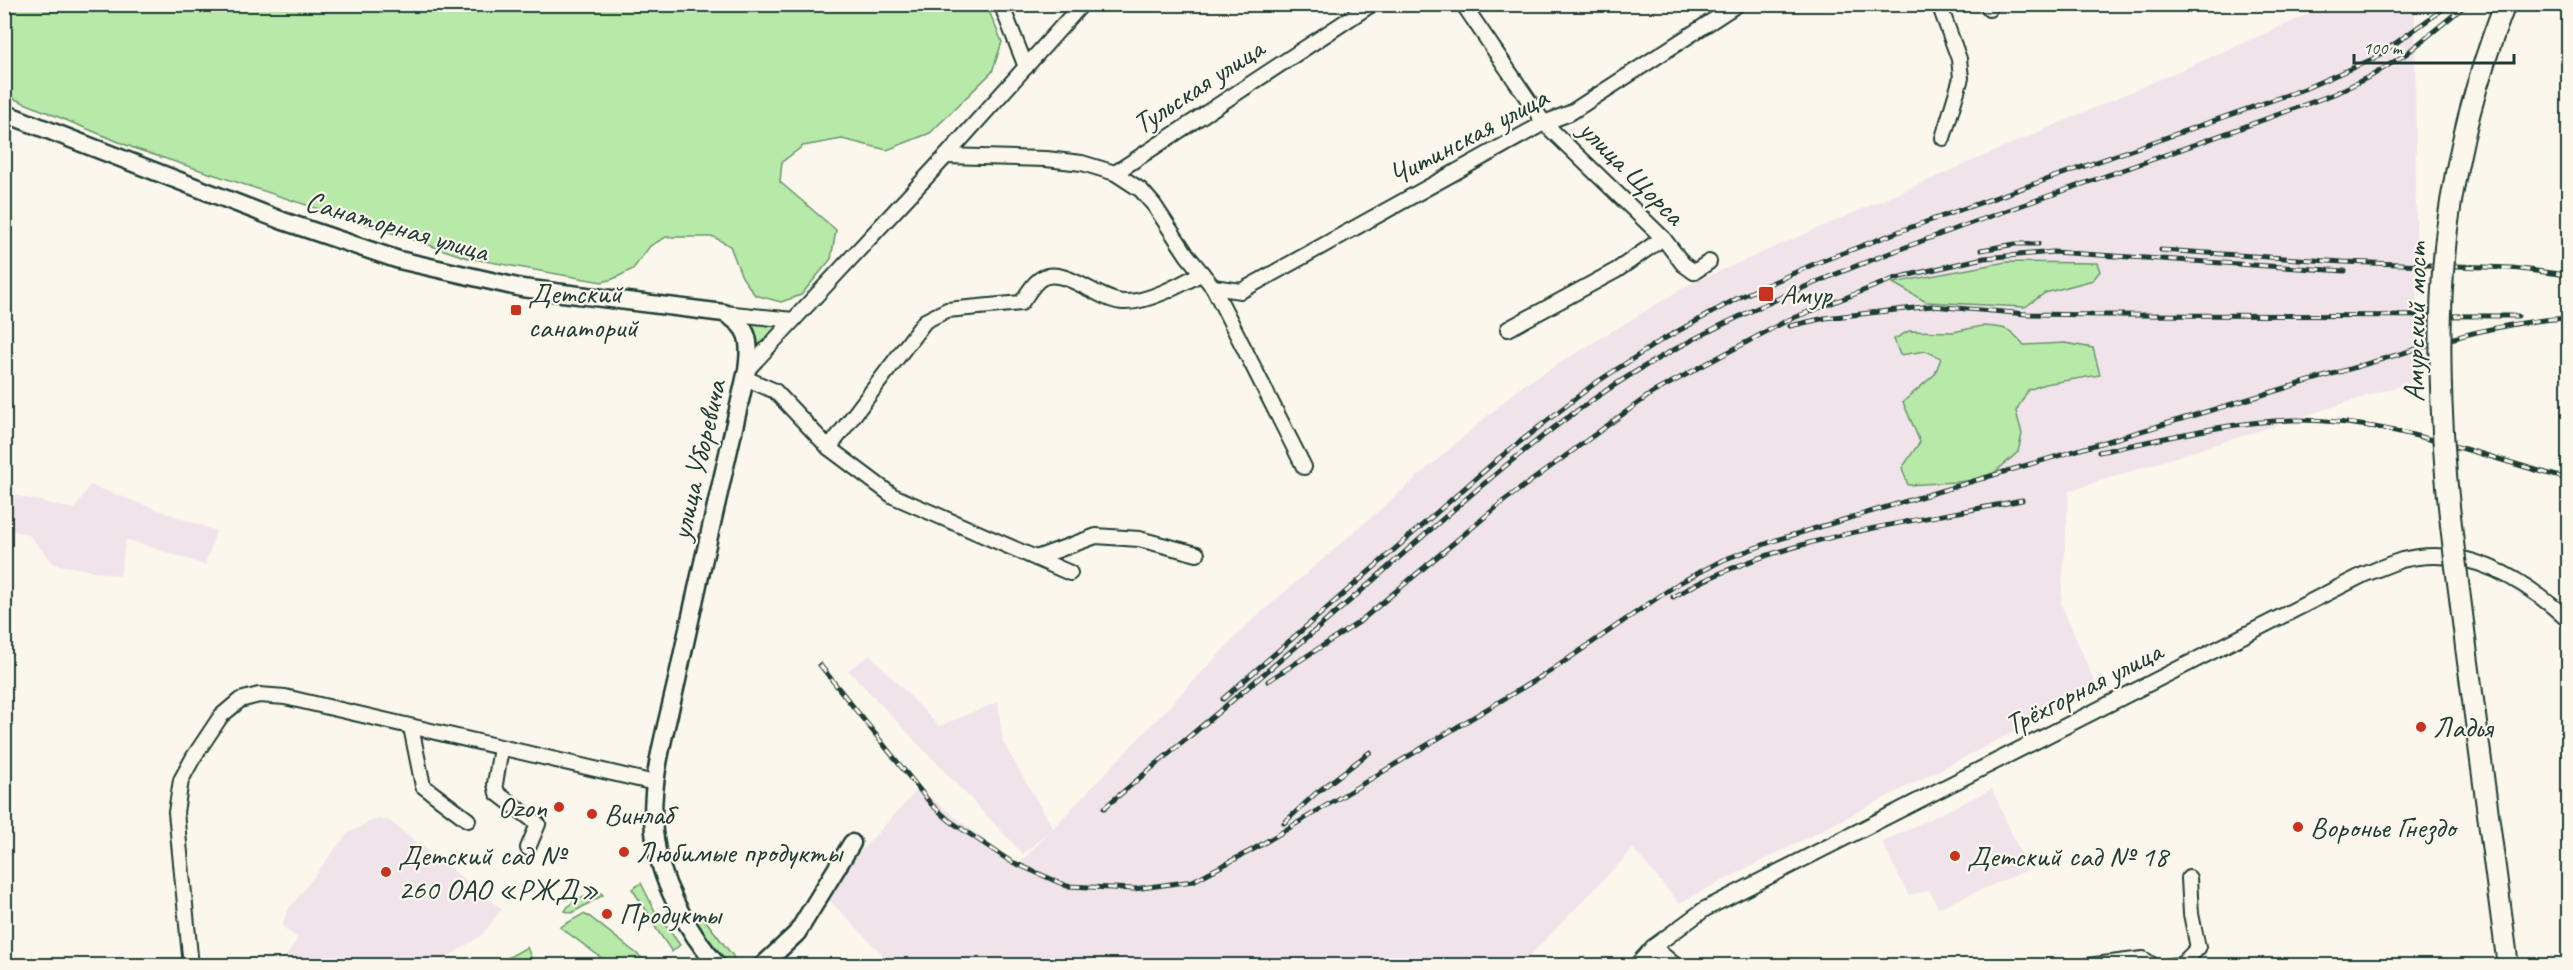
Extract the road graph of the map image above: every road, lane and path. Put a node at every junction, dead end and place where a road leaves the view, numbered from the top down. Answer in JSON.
{"nodes":[{"id":1,"x":1001,"y":4,"type":"edge"},
{"id":2,"x":1082,"y":4,"type":"edge"},
{"id":3,"x":1372,"y":4,"type":"edge"},
{"id":4,"x":1463,"y":4,"type":"edge"},
{"id":5,"x":1738,"y":4,"type":"edge"},
{"id":6,"x":1939,"y":4,"type":"edge"},
{"id":7,"x":2505,"y":4,"type":"edge"},
{"id":8,"x":1026,"y":67,"type":"junction"},
{"id":9,"x":4,"y":113,"type":"edge"},
{"id":10,"x":1544,"y":123,"type":"junction"},
{"id":11,"x":1943,"y":138,"type":"dead end"},
{"id":12,"x":946,"y":156,"type":"junction"},
{"id":13,"x":1114,"y":173,"type":"junction"},
{"id":14,"x":1663,"y":238,"type":"junction"},
{"id":15,"x":1709,"y":262,"type":"dead end"},
{"id":16,"x":1202,"y":273,"type":"junction"},
{"id":17,"x":1213,"y":287,"type":"junction"},
{"id":18,"x":724,"y":314,"type":"junction"},
{"id":19,"x":793,"y":320,"type":"junction"},
{"id":20,"x":1508,"y":329,"type":"dead end"},
{"id":21,"x":746,"y":374,"type":"junction"},
{"id":22,"x":829,"y":448,"type":"junction"},
{"id":23,"x":1304,"y":467,"type":"dead end"},
{"id":24,"x":1197,"y":554,"type":"dead end"},
{"id":25,"x":1036,"y":558,"type":"junction"},
{"id":26,"x":1070,"y":573,"type":"dead end"},
{"id":27,"x":2568,"y":620,"type":"edge"},
{"id":28,"x":411,"y":727,"type":"junction"},
{"id":29,"x":501,"y":748,"type":"junction"},
{"id":30,"x":655,"y":783,"type":"junction"},
{"id":31,"x":468,"y":820,"type":"dead end"},
{"id":32,"x":852,"y":843,"type":"dead end"},
{"id":33,"x":528,"y":848,"type":"dead end"},
{"id":34,"x":2188,"y":878,"type":"dead end"},
{"id":35,"x":1653,"y":947,"type":"junction"},
{"id":36,"x":191,"y":966,"type":"edge"},
{"id":37,"x":718,"y":966,"type":"edge"},
{"id":38,"x":762,"y":966,"type":"edge"},
{"id":39,"x":1636,"y":966,"type":"edge"},
{"id":40,"x":1676,"y":966,"type":"edge"},
{"id":41,"x":2087,"y":966,"type":"edge"},
{"id":42,"x":2154,"y":966,"type":"edge"},
{"id":43,"x":2169,"y":966,"type":"edge"},
{"id":44,"x":2508,"y":966,"type":"edge"}],
"edges":[{"from":1,"to":8,"type":"street"},
{"from":2,"to":8,"type":"street","name":"улица Уборевича"},
{"from":3,"to":13,"type":"street","name":"Тульская улица"},
{"from":4,"to":10,"type":"street","name":"улица Щорса"},
{"from":5,"to":10,"type":"street","name":"Читинская улица"},
{"from":6,"to":11,"type":"street"},
{"from":7,"to":44,"type":"highway","name":"Амурский мост","bridge":true},
{"from":8,"to":12,"type":"street","name":"улица Уборевича"},
{"from":9,"to":18,"type":"main road","name":"Санаторная улица"},
{"from":10,"to":14,"type":"street","name":"улица Щорса"},
{"from":10,"to":17,"type":"street","name":"Читинская улица"},
{"from":12,"to":13,"type":"street"},
{"from":12,"to":19,"type":"street","name":"улица Уборевича"},
{"from":13,"to":16,"type":"street"},
{"from":14,"to":15,"type":"street","name":"улица Щорса"},
{"from":14,"to":20,"type":"street"},
{"from":16,"to":17,"type":"street"},
{"from":16,"to":22,"type":"street"},
{"from":17,"to":23,"type":"street"},
{"from":18,"to":19,"type":"street"},
{"from":18,"to":21,"type":"main road"},
{"from":19,"to":21,"type":"street","name":"улица Уборевича"},
{"from":21,"to":22,"type":"street"},
{"from":21,"to":30,"type":"main road","name":"улица Уборевича"},
{"from":22,"to":25,"type":"street"},
{"from":24,"to":25,"type":"street"},
{"from":25,"to":26,"type":"street"},
{"from":27,"to":35,"type":"street","name":"Трёхгорная улица"},
{"from":28,"to":29,"type":"street"},
{"from":28,"to":31,"type":"street"},
{"from":28,"to":36,"type":"street"},
{"from":29,"to":30,"type":"street"},
{"from":29,"to":33,"type":"street"},
{"from":30,"to":37,"type":"main road","name":"улица Уборевича"},
{"from":32,"to":38,"type":"main road"},
{"from":34,"to":43,"type":"street"},
{"from":35,"to":39,"type":"street","name":"Трёхгорная улица"},
{"from":35,"to":40,"type":"street"},
{"from":41,"to":42,"type":"street"}]}
